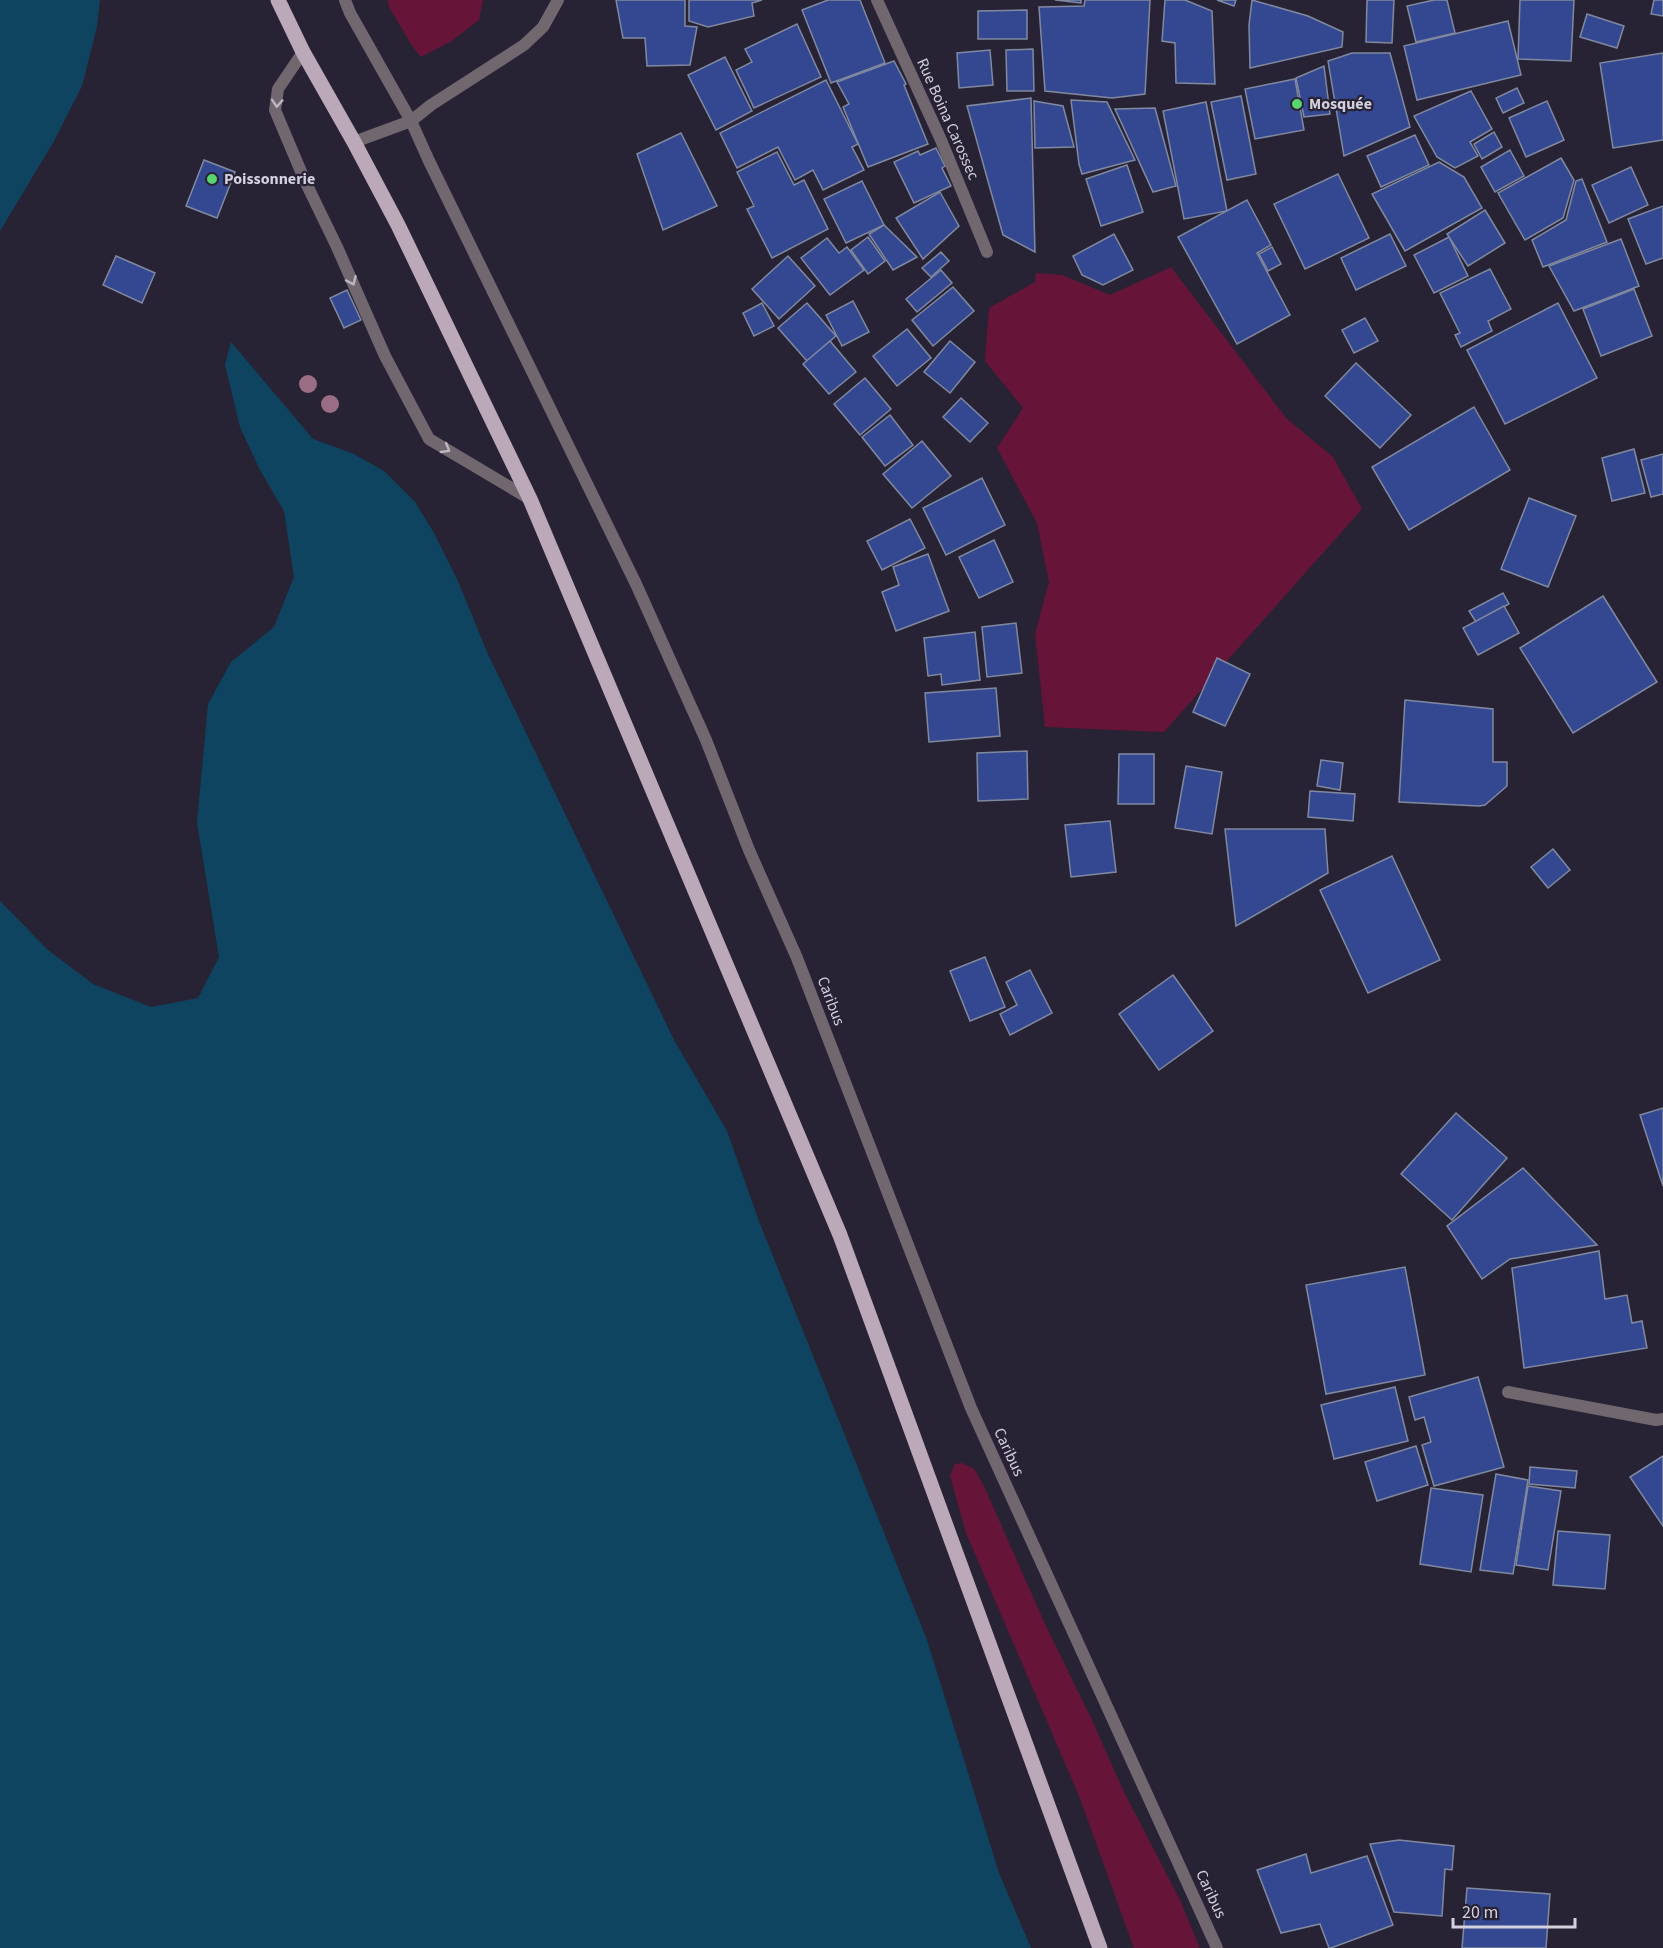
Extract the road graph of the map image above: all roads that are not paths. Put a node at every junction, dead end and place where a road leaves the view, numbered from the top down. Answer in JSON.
{"nodes":[{"id":1,"x":278,"y":0,"type":"edge"},
{"id":2,"x":345,"y":0,"type":"edge"},
{"id":3,"x":558,"y":0,"type":"edge"},
{"id":4,"x":877,"y":0,"type":"edge"},
{"id":5,"x":303,"y":52,"type":"junction"},
{"id":6,"x":411,"y":121,"type":"junction"},
{"id":7,"x":354,"y":142,"type":"junction"},
{"id":8,"x":987,"y":252,"type":"dead end"},
{"id":9,"x":530,"y":499,"type":"junction"},
{"id":10,"x":1508,"y":1392,"type":"dead end"},
{"id":11,"x":1663,"y":1419,"type":"edge"},
{"id":12,"x":1100,"y":1948,"type":"edge"},
{"id":13,"x":1217,"y":1948,"type":"edge"}],
"edges":[{"from":1,"to":5,"type":"main road"},
{"from":2,"to":6,"type":"street","name":"Caribus"},
{"from":3,"to":6,"type":"street"},
{"from":4,"to":8,"type":"street","name":"Rue Boina Carossec"},
{"from":5,"to":7,"type":"main road"},
{"from":5,"to":9,"type":"street","one_way":true},
{"from":6,"to":7,"type":"street"},
{"from":6,"to":13,"type":"street","name":"Caribus"},
{"from":7,"to":9,"type":"main road"},
{"from":9,"to":12,"type":"main road"},
{"from":10,"to":11,"type":"street"}]}
